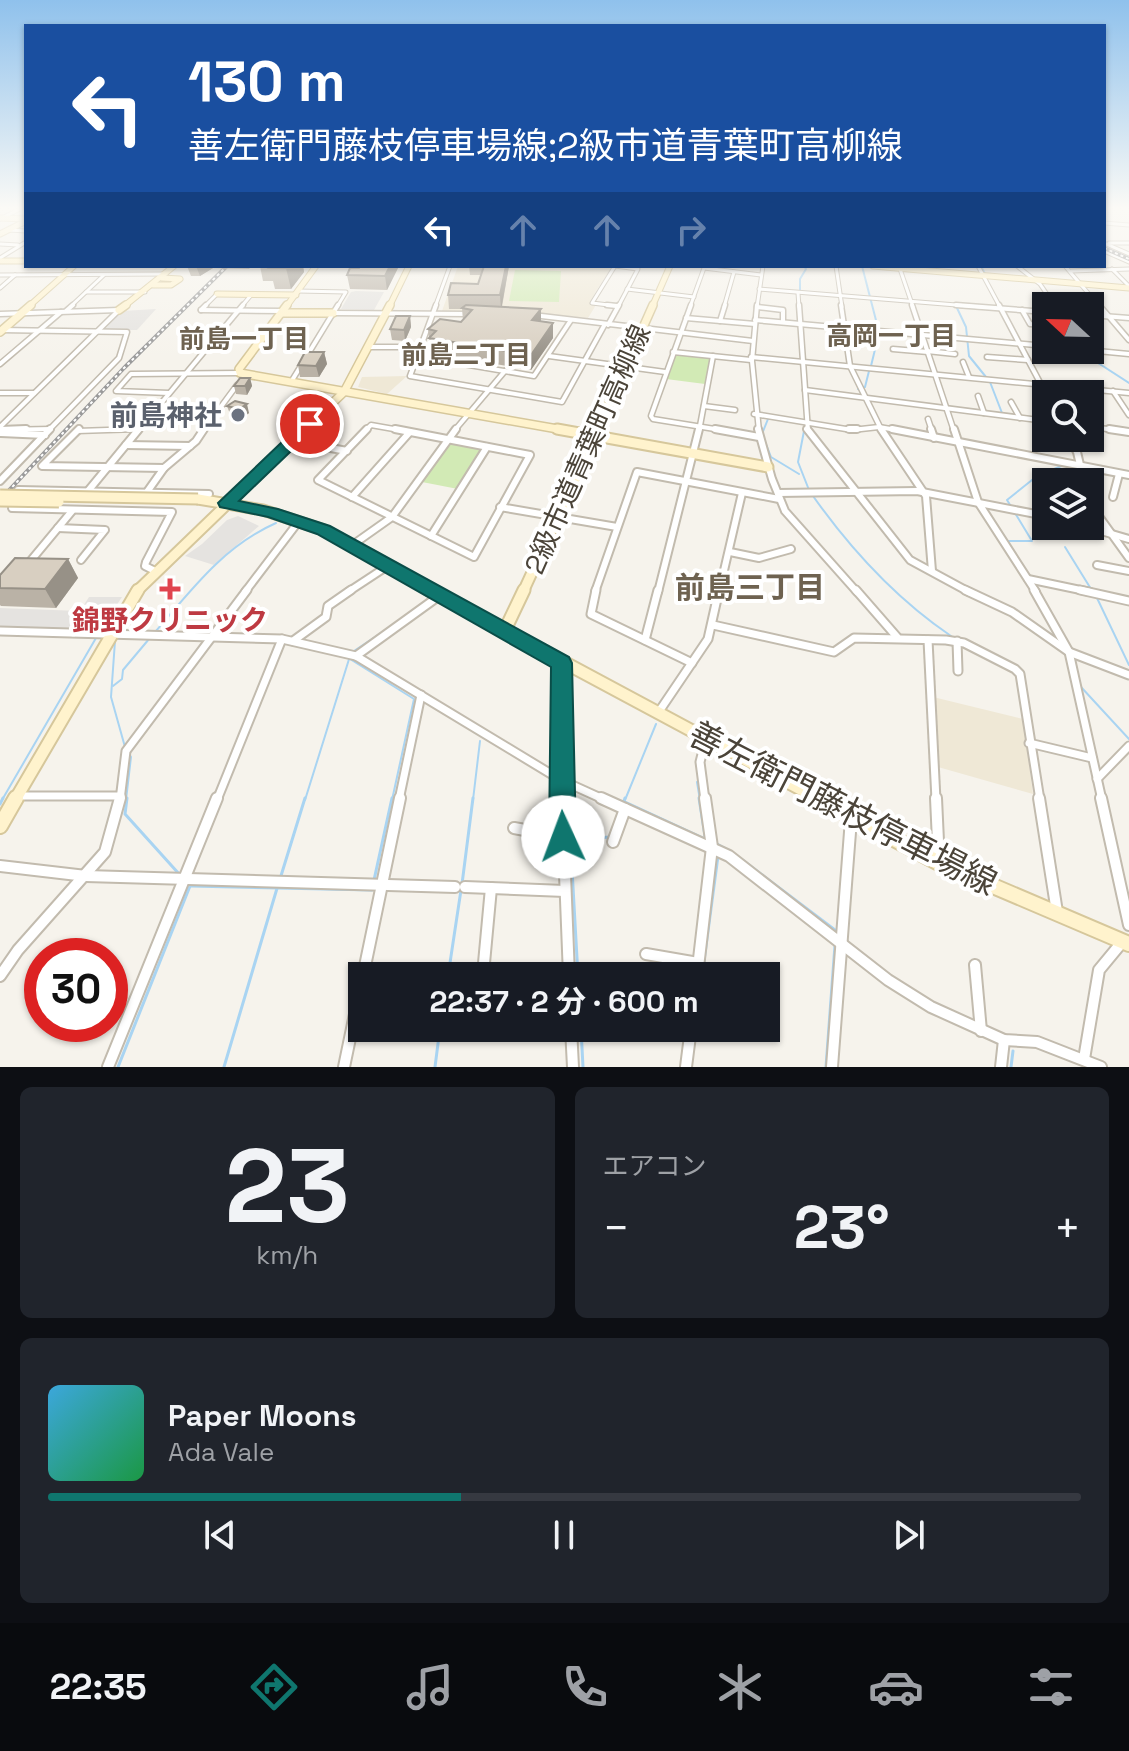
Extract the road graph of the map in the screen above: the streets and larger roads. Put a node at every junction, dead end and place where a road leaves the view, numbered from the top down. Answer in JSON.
{"nodes":[{"id":1,"x":0,"y":260,"type":"edge"},
{"id":2,"x":24,"y":261,"type":"edge"},
{"id":3,"x":72,"y":268,"type":"edge"},
{"id":4,"x":172,"y":268,"type":"edge"},
{"id":5,"x":315,"y":268,"type":"edge"},
{"id":6,"x":408,"y":268,"type":"edge"},
{"id":7,"x":449,"y":268,"type":"edge"},
{"id":8,"x":614,"y":268,"type":"edge"},
{"id":9,"x":630,"y":268,"type":"edge"},
{"id":10,"x":669,"y":268,"type":"edge"},
{"id":11,"x":763,"y":268,"type":"edge"},
{"id":12,"x":836,"y":268,"type":"edge"},
{"id":13,"x":899,"y":268,"type":"edge"},
{"id":14,"x":907,"y":268,"type":"edge"},
{"id":15,"x":979,"y":268,"type":"edge"},
{"id":16,"x":1020,"y":268,"type":"edge"},
{"id":17,"x":1067,"y":268,"type":"edge"},
{"id":18,"x":1112,"y":269,"type":"junction"},
{"id":19,"x":1129,"y":269,"type":"edge"},
{"id":20,"x":1071,"y":271,"type":"junction"},
{"id":21,"x":734,"y":272,"type":"junction"},
{"id":22,"x":0,"y":275,"type":"edge"},
{"id":23,"x":15,"y":275,"type":"junction"},
{"id":24,"x":65,"y":275,"type":"junction"},
{"id":25,"x":104,"y":275,"type":"junction"},
{"id":26,"x":761,"y":275,"type":"junction"},
{"id":27,"x":164,"y":276,"type":"junction"},
{"id":28,"x":983,"y":277,"type":"junction"},
{"id":29,"x":1037,"y":282,"type":"junction"},
{"id":30,"x":153,"y":285,"type":"junction"},
{"id":31,"x":1084,"y":285,"type":"junction"},
{"id":32,"x":1129,"y":287,"type":"edge"},
{"id":33,"x":0,"y":288,"type":"edge"},
{"id":34,"x":627,"y":289,"type":"junction"},
{"id":35,"x":759,"y":289,"type":"junction"},
{"id":36,"x":86,"y":292,"type":"junction"},
{"id":37,"x":145,"y":292,"type":"junction"},
{"id":38,"x":1044,"y":292,"type":"edge"},
{"id":39,"x":297,"y":293,"type":"junction"},
{"id":40,"x":658,"y":293,"type":"junction"},
{"id":41,"x":798,"y":293,"type":"junction"},
{"id":42,"x":217,"y":294,"type":"joint"},
{"id":43,"x":252,"y":294,"type":"junction"},
{"id":44,"x":839,"y":296,"type":"junction"},
{"id":45,"x":694,"y":297,"type":"junction"},
{"id":46,"x":911,"y":301,"type":"junction"},
{"id":47,"x":617,"y":306,"type":"junction"},
{"id":48,"x":757,"y":307,"type":"junction"},
{"id":49,"x":1000,"y":308,"type":"junction"},
{"id":50,"x":119,"y":310,"type":"junction"},
{"id":51,"x":1022,"y":310,"type":"junction"},
{"id":52,"x":238,"y":311,"type":"junction"},
{"id":53,"x":1032,"y":311,"type":"edge"},
{"id":54,"x":63,"y":312,"type":"junction"},
{"id":55,"x":283,"y":312,"type":"junction"},
{"id":56,"x":21,"y":313,"type":"junction"},
{"id":57,"x":333,"y":313,"type":"junction"},
{"id":58,"x":0,"y":314,"type":"edge"},
{"id":59,"x":386,"y":314,"type":"junction"},
{"id":60,"x":433,"y":314,"type":"junction"},
{"id":61,"x":478,"y":314,"type":"edge"},
{"id":62,"x":522,"y":315,"type":"edge"},
{"id":63,"x":1104,"y":316,"type":"edge"},
{"id":64,"x":1110,"y":317,"type":"junction"},
{"id":65,"x":686,"y":318,"type":"junction"},
{"id":66,"x":1129,"y":318,"type":"edge"},
{"id":67,"x":571,"y":320,"type":"junction"},
{"id":68,"x":720,"y":321,"type":"junction"},
{"id":69,"x":755,"y":322,"type":"junction"},
{"id":70,"x":783,"y":322,"type":"junction"},
{"id":71,"x":801,"y":324,"type":"junction"},
{"id":72,"x":1032,"y":324,"type":"edge"},
{"id":73,"x":606,"y":325,"type":"junction"},
{"id":74,"x":844,"y":328,"type":"junction"},
{"id":75,"x":39,"y":330,"type":"junction"},
{"id":76,"x":640,"y":330,"type":"junction"},
{"id":77,"x":1,"y":331,"type":"edge"},
{"id":78,"x":97,"y":332,"type":"junction"},
{"id":79,"x":680,"y":334,"type":"junction"},
{"id":80,"x":922,"y":335,"type":"junction"},
{"id":81,"x":1129,"y":340,"type":"edge"},
{"id":82,"x":753,"y":341,"type":"junction"},
{"id":83,"x":1019,"y":344,"type":"junction"},
{"id":84,"x":1032,"y":345,"type":"edge"},
{"id":85,"x":370,"y":347,"type":"junction"},
{"id":86,"x":419,"y":347,"type":"junction"},
{"id":87,"x":893,"y":349,"type":"dead end"},
{"id":88,"x":673,"y":352,"type":"junction"},
{"id":89,"x":928,"y":352,"type":"junction"},
{"id":90,"x":1104,"y":352,"type":"edge"},
{"id":91,"x":955,"y":354,"type":"dead end"},
{"id":92,"x":1129,"y":354,"type":"edge"},
{"id":93,"x":416,"y":356,"type":"junction"},
{"id":94,"x":549,"y":356,"type":"junction"},
{"id":95,"x":713,"y":356,"type":"junction"},
{"id":96,"x":987,"y":357,"type":"dead end"},
{"id":97,"x":751,"y":359,"type":"junction"},
{"id":98,"x":1028,"y":360,"type":"junction"},
{"id":99,"x":586,"y":361,"type":"junction"},
{"id":100,"x":803,"y":362,"type":"junction"},
{"id":101,"x":963,"y":362,"type":"dead end"},
{"id":102,"x":0,"y":364,"type":"edge"},
{"id":103,"x":850,"y":366,"type":"junction"},
{"id":104,"x":627,"y":367,"type":"junction"},
{"id":105,"x":505,"y":371,"type":"junction"},
{"id":106,"x":665,"y":372,"type":"junction"},
{"id":107,"x":185,"y":374,"type":"junction"},
{"id":108,"x":242,"y":374,"type":"junction"},
{"id":109,"x":935,"y":374,"type":"junction"},
{"id":110,"x":969,"y":377,"type":"junction"},
{"id":111,"x":1039,"y":380,"type":"edge"},
{"id":112,"x":291,"y":382,"type":"junction"},
{"id":113,"x":1032,"y":383,"type":"edge"},
{"id":114,"x":489,"y":389,"type":"junction"},
{"id":115,"x":805,"y":390,"type":"junction"},
{"id":116,"x":1104,"y":390,"type":"edge"},
{"id":117,"x":1113,"y":391,"type":"junction"},
{"id":118,"x":344,"y":392,"type":"junction"},
{"id":119,"x":0,"y":393,"type":"edge"},
{"id":120,"x":34,"y":393,"type":"junction"},
{"id":121,"x":169,"y":393,"type":"junction"},
{"id":122,"x":1129,"y":393,"type":"edge"},
{"id":123,"x":978,"y":396,"type":"dead end"},
{"id":124,"x":866,"y":397,"type":"junction"},
{"id":125,"x":1011,"y":402,"type":"dead end"},
{"id":126,"x":704,"y":406,"type":"junction"},
{"id":127,"x":946,"y":408,"type":"junction"},
{"id":128,"x":735,"y":410,"type":"dead end"},
{"id":129,"x":984,"y":413,"type":"junction"},
{"id":130,"x":468,"y":414,"type":"junction"},
{"id":131,"x":754,"y":414,"type":"junction"},
{"id":132,"x":1129,"y":415,"type":"edge"},
{"id":133,"x":1020,"y":418,"type":"junction"},
{"id":134,"x":928,"y":419,"type":"dead end"},
{"id":135,"x":1032,"y":419,"type":"edge"},
{"id":136,"x":807,"y":424,"type":"junction"},
{"id":137,"x":700,"y":427,"type":"junction"},
{"id":138,"x":879,"y":427,"type":"junction"},
{"id":139,"x":51,"y":429,"type":"junction"},
{"id":140,"x":138,"y":429,"type":"junction"},
{"id":141,"x":1104,"y":429,"type":"edge"},
{"id":142,"x":0,"y":430,"type":"edge"},
{"id":143,"x":1129,"y":432,"type":"edge"},
{"id":144,"x":409,"y":433,"type":"junction"},
{"id":145,"x":45,"y":435,"type":"junction"},
{"id":146,"x":594,"y":437,"type":"junction"},
{"id":147,"x":759,"y":437,"type":"junction"},
{"id":148,"x":934,"y":438,"type":"junction"},
{"id":149,"x":448,"y":439,"type":"junction"},
{"id":150,"x":293,"y":441,"type":"junction"},
{"id":151,"x":957,"y":442,"type":"junction"},
{"id":152,"x":126,"y":445,"type":"junction"},
{"id":153,"x":191,"y":446,"type":"junction"},
{"id":154,"x":487,"y":447,"type":"junction"},
{"id":155,"x":347,"y":451,"type":"junction"},
{"id":156,"x":1075,"y":452,"type":"edge"},
{"id":157,"x":694,"y":455,"type":"junction"},
{"id":158,"x":1081,"y":466,"type":"junction"},
{"id":159,"x":108,"y":467,"type":"junction"},
{"id":160,"x":768,"y":467,"type":"junction"},
{"id":161,"x":164,"y":468,"type":"junction"},
{"id":162,"x":1119,"y":474,"type":"junction"},
{"id":163,"x":1129,"y":475,"type":"edge"},
{"id":164,"x":0,"y":481,"type":"edge"},
{"id":165,"x":687,"y":482,"type":"junction"},
{"id":166,"x":18,"y":490,"type":"dead end"},
{"id":167,"x":88,"y":491,"type":"junction"},
{"id":168,"x":923,"y":491,"type":"junction"},
{"id":169,"x":147,"y":492,"type":"junction"},
{"id":170,"x":856,"y":492,"type":"junction"},
{"id":171,"x":742,"y":493,"type":"junction"},
{"id":172,"x":209,"y":494,"type":"dead end"},
{"id":173,"x":0,"y":495,"type":"edge"},
{"id":174,"x":779,"y":496,"type":"junction"},
{"id":175,"x":352,"y":497,"type":"junction"},
{"id":176,"x":1113,"y":497,"type":"dead end"},
{"id":177,"x":0,"y":501,"type":"edge"},
{"id":178,"x":197,"y":502,"type":"junction"},
{"id":179,"x":978,"y":502,"type":"junction"},
{"id":180,"x":226,"y":503,"type":"junction"},
{"id":181,"x":500,"y":507,"type":"junction"},
{"id":182,"x":12,"y":508,"type":"dead end"},
{"id":183,"x":72,"y":511,"type":"dead end"},
{"id":184,"x":1032,"y":513,"type":"edge"},
{"id":185,"x":392,"y":517,"type":"junction"},
{"id":186,"x":559,"y":517,"type":"junction"},
{"id":187,"x":299,"y":521,"type":"junction"},
{"id":188,"x":1104,"y":524,"type":"edge"},
{"id":189,"x":617,"y":527,"type":"junction"},
{"id":190,"x":58,"y":528,"type":"junction"},
{"id":191,"x":1104,"y":531,"type":"edge"},
{"id":192,"x":1110,"y":533,"type":"junction"},
{"id":193,"x":431,"y":536,"type":"junction"},
{"id":194,"x":1129,"y":539,"type":"edge"},
{"id":195,"x":351,"y":546,"type":"junction"},
{"id":196,"x":791,"y":549,"type":"dead end"},
{"id":197,"x":730,"y":552,"type":"junction"},
{"id":198,"x":1129,"y":558,"type":"edge"},
{"id":199,"x":81,"y":560,"type":"dead end"},
{"id":200,"x":1097,"y":565,"type":"dead end"},
{"id":201,"x":386,"y":567,"type":"junction"},
{"id":202,"x":155,"y":571,"type":"junction"},
{"id":203,"x":932,"y":571,"type":"junction"},
{"id":204,"x":1129,"y":571,"type":"edge"},
{"id":205,"x":19,"y":574,"type":"edge"},
{"id":206,"x":1028,"y":579,"type":"junction"},
{"id":207,"x":439,"y":596,"type":"junction"},
{"id":208,"x":1129,"y":601,"type":"edge"},
{"id":209,"x":713,"y":625,"type":"junction"},
{"id":210,"x":0,"y":631,"type":"edge"},
{"id":211,"x":504,"y":632,"type":"junction"},
{"id":212,"x":108,"y":635,"type":"junction"},
{"id":213,"x":213,"y":638,"type":"junction"},
{"id":214,"x":898,"y":638,"type":"junction"},
{"id":215,"x":282,"y":639,"type":"junction"},
{"id":216,"x":645,"y":640,"type":"junction"},
{"id":217,"x":928,"y":640,"type":"junction"},
{"id":218,"x":293,"y":641,"type":"junction"},
{"id":219,"x":957,"y":641,"type":"junction"},
{"id":220,"x":1069,"y":652,"type":"junction"},
{"id":221,"x":356,"y":656,"type":"junction"},
{"id":222,"x":562,"y":663,"type":"junction"},
{"id":223,"x":692,"y":663,"type":"junction"},
{"id":224,"x":958,"y":671,"type":"dead end"},
{"id":225,"x":1129,"y":675,"type":"edge"},
{"id":226,"x":421,"y":695,"type":"junction"},
{"id":227,"x":658,"y":713,"type":"junction"},
{"id":228,"x":706,"y":739,"type":"junction"},
{"id":229,"x":1029,"y":743,"type":"junction"},
{"id":230,"x":1129,"y":746,"type":"edge"},
{"id":231,"x":1092,"y":758,"type":"junction"},
{"id":232,"x":1097,"y":779,"type":"junction"},
{"id":233,"x":561,"y":780,"type":"junction"},
{"id":234,"x":17,"y":796,"type":"junction"},
{"id":235,"x":121,"y":796,"type":"junction"},
{"id":236,"x":625,"y":809,"type":"junction"},
{"id":237,"x":852,"y":816,"type":"junction"},
{"id":238,"x":0,"y":826,"type":"edge"},
{"id":239,"x":514,"y":828,"type":"dead end"},
{"id":240,"x":563,"y":837,"type":"junction"},
{"id":241,"x":613,"y":842,"type":"dead end"},
{"id":242,"x":712,"y":847,"type":"junction"},
{"id":243,"x":939,"y":863,"type":"junction"},
{"id":244,"x":0,"y":866,"type":"edge"},
{"id":245,"x":86,"y":876,"type":"junction"},
{"id":246,"x":186,"y":880,"type":"junction"},
{"id":247,"x":380,"y":884,"type":"junction"},
{"id":248,"x":491,"y":888,"type":"junction"},
{"id":249,"x":565,"y":891,"type":"junction"},
{"id":250,"x":1057,"y":913,"type":"junction"},
{"id":251,"x":1129,"y":925,"type":"edge"},
{"id":252,"x":841,"y":941,"type":"junction"},
{"id":253,"x":1126,"y":942,"type":"edge"},
{"id":254,"x":646,"y":954,"type":"dead end"},
{"id":255,"x":484,"y":962,"type":"edge"},
{"id":256,"x":568,"y":962,"type":"edge"},
{"id":257,"x":692,"y":962,"type":"edge"},
{"id":258,"x":698,"y":962,"type":"edge"},
{"id":259,"x":975,"y":965,"type":"dead end"},
{"id":260,"x":0,"y":976,"type":"edge"},
{"id":261,"x":981,"y":1031,"type":"junction"},
{"id":262,"x":1004,"y":1040,"type":"junction"},
{"id":263,"x":572,"y":1042,"type":"edge"},
{"id":264,"x":689,"y":1042,"type":"edge"},
{"id":265,"x":1084,"y":1059,"type":"junction"},
{"id":266,"x":108,"y":1067,"type":"edge"},
{"id":267,"x":344,"y":1067,"type":"edge"},
{"id":268,"x":573,"y":1067,"type":"edge"},
{"id":269,"x":686,"y":1067,"type":"edge"},
{"id":270,"x":832,"y":1067,"type":"edge"},
{"id":271,"x":1001,"y":1067,"type":"edge"},
{"id":272,"x":1101,"y":1067,"type":"edge"}],
"edges":[{"from":1,"to":2,"type":"street"},
{"from":3,"to":24,"type":"street"},
{"from":4,"to":27,"type":"street"},
{"from":5,"to":39,"type":"street"},
{"from":6,"to":59,"type":"street"},
{"from":7,"to":60,"type":"street"},
{"from":8,"to":47,"type":"street"},
{"from":9,"to":34,"type":"street"},
{"from":10,"to":40,"type":"street","name":"2級市道青葉町高柳線"},
{"from":11,"to":26,"type":"street"},
{"from":12,"to":44,"type":"street"},
{"from":13,"to":46,"type":"street"},
{"from":14,"to":28,"type":"street"},
{"from":15,"to":28,"type":"street"},
{"from":16,"to":29,"type":"street"},
{"from":17,"to":20,"type":"street"},
{"from":18,"to":19,"type":"street"},
{"from":18,"to":20,"type":"street"},
{"from":18,"to":32,"type":"street"},
{"from":20,"to":31,"type":"street"},
{"from":21,"to":26,"type":"street"},
{"from":21,"to":45,"type":"street"},
{"from":21,"to":68,"type":"street"},
{"from":22,"to":23,"type":"street"},
{"from":23,"to":24,"type":"street"},
{"from":23,"to":33,"type":"street"},
{"from":24,"to":25,"type":"street"},
{"from":24,"to":56,"type":"street"},
{"from":25,"to":27,"type":"street"},
{"from":25,"to":36,"type":"street"},
{"from":26,"to":35,"type":"street"},
{"from":27,"to":30,"type":"street"},
{"from":27,"to":30,"type":"street"},
{"from":28,"to":29,"type":"street"},
{"from":28,"to":49,"type":"street"},
{"from":29,"to":31,"type":"street"},
{"from":29,"to":38,"type":"street"},
{"from":30,"to":37,"type":"street"},
{"from":31,"to":32,"type":"street"},
{"from":31,"to":64,"type":"street"},
{"from":34,"to":40,"type":"street"},
{"from":34,"to":47,"type":"street"},
{"from":35,"to":41,"type":"street"},
{"from":35,"to":48,"type":"street"},
{"from":36,"to":37,"type":"street"},
{"from":36,"to":54,"type":"street"},
{"from":37,"to":50,"type":"street"},
{"from":39,"to":43,"type":"street"},
{"from":39,"to":55,"type":"street"},
{"from":39,"to":57,"type":"street"},
{"from":40,"to":45,"type":"street"},
{"from":40,"to":76,"type":"street","name":"2級市道青葉町高柳線"},
{"from":41,"to":44,"type":"street"},
{"from":41,"to":71,"type":"street"},
{"from":42,"to":43,"type":"street"},
{"from":42,"to":52,"type":"street"},
{"from":43,"to":52,"type":"street"},
{"from":44,"to":46,"type":"street"},
{"from":44,"to":74,"type":"street"},
{"from":45,"to":65,"type":"street"},
{"from":46,"to":49,"type":"street"},
{"from":46,"to":80,"type":"street"},
{"from":47,"to":73,"type":"street"},
{"from":48,"to":69,"type":"street"},
{"from":48,"to":70,"type":"street"},
{"from":49,"to":51,"type":"street"},
{"from":49,"to":83,"type":"street"},
{"from":50,"to":54,"type":"street"},
{"from":50,"to":78,"type":"street"},
{"from":51,"to":53,"type":"street"},
{"from":51,"to":72,"type":"street"},
{"from":52,"to":55,"type":"street"},
{"from":52,"to":107,"type":"street"},
{"from":54,"to":56,"type":"street"},
{"from":54,"to":75,"type":"street"},
{"from":55,"to":57,"type":"street"},
{"from":55,"to":108,"type":"street"},
{"from":56,"to":58,"type":"street"},
{"from":56,"to":77,"type":"street"},
{"from":57,"to":59,"type":"street"},
{"from":57,"to":112,"type":"street"},
{"from":59,"to":60,"type":"street"},
{"from":59,"to":85,"type":"street"},
{"from":60,"to":61,"type":"street"},
{"from":60,"to":86,"type":"street"},
{"from":62,"to":67,"type":"street"},
{"from":63,"to":64,"type":"street"},
{"from":64,"to":66,"type":"street"},
{"from":64,"to":81,"type":"street"},
{"from":65,"to":68,"type":"street"},
{"from":65,"to":79,"type":"street"},
{"from":67,"to":73,"type":"street"},
{"from":67,"to":94,"type":"street"},
{"from":68,"to":69,"type":"street"},
{"from":69,"to":70,"type":"street"},
{"from":69,"to":82,"type":"street"},
{"from":70,"to":71,"type":"street"},
{"from":71,"to":74,"type":"street"},
{"from":71,"to":100,"type":"street"},
{"from":73,"to":76,"type":"street"},
{"from":73,"to":99,"type":"street"},
{"from":74,"to":80,"type":"street"},
{"from":74,"to":103,"type":"street"},
{"from":75,"to":77,"type":"street"},
{"from":75,"to":78,"type":"street"},
{"from":75,"to":102,"type":"street"},
{"from":76,"to":79,"type":"street"},
{"from":76,"to":104,"type":"street","name":"2級市道青葉町高柳線"},
{"from":78,"to":120,"type":"street"},
{"from":78,"to":139,"type":"street"},
{"from":79,"to":82,"type":"street"},
{"from":79,"to":88,"type":"street"},
{"from":80,"to":83,"type":"street"},
{"from":80,"to":89,"type":"street"},
{"from":82,"to":97,"type":"street"},
{"from":83,"to":84,"type":"street"},
{"from":83,"to":98,"type":"street"},
{"from":85,"to":86,"type":"street"},
{"from":85,"to":118,"type":"street"},
{"from":86,"to":93,"type":"street"},
{"from":87,"to":89,"type":"street"},
{"from":88,"to":95,"type":"street"},
{"from":88,"to":106,"type":"street"},
{"from":89,"to":91,"type":"street"},
{"from":89,"to":109,"type":"street"},
{"from":90,"to":92,"type":"street"},
{"from":93,"to":105,"type":"street"},
{"from":93,"to":114,"type":"street"},
{"from":94,"to":99,"type":"street"},
{"from":94,"to":105,"type":"street"},
{"from":95,"to":97,"type":"street"},
{"from":95,"to":126,"type":"street"},
{"from":96,"to":98,"type":"street"},
{"from":97,"to":100,"type":"street"},
{"from":97,"to":131,"type":"street"},
{"from":98,"to":111,"type":"street"},
{"from":99,"to":104,"type":"street"},
{"from":99,"to":114,"type":"street"},
{"from":100,"to":103,"type":"street"},
{"from":100,"to":115,"type":"street"},
{"from":101,"to":110,"type":"street"},
{"from":103,"to":109,"type":"street"},
{"from":103,"to":124,"type":"street"},
{"from":104,"to":106,"type":"street"},
{"from":104,"to":146,"type":"street","name":"2級市道青葉町高柳線"},
{"from":105,"to":114,"type":"street"},
{"from":106,"to":137,"type":"street"},
{"from":107,"to":108,"type":"street"},
{"from":107,"to":121,"type":"street"},
{"from":107,"to":121,"type":"street"},
{"from":108,"to":112,"type":"street"},
{"from":108,"to":153,"type":"street"},
{"from":109,"to":110,"type":"street"},
{"from":109,"to":127,"type":"street"},
{"from":110,"to":113,"type":"street"},
{"from":112,"to":118,"type":"street"},
{"from":114,"to":130,"type":"street"},
{"from":115,"to":124,"type":"street"},
{"from":115,"to":136,"type":"street"},
{"from":116,"to":117,"type":"street"},
{"from":117,"to":122,"type":"street"},
{"from":117,"to":132,"type":"street"},
{"from":118,"to":130,"type":"street"},
{"from":118,"to":150,"type":"street"},
{"from":119,"to":120,"type":"street"},
{"from":120,"to":142,"type":"street"},
{"from":121,"to":140,"type":"street"},
{"from":123,"to":129,"type":"street"},
{"from":124,"to":127,"type":"street"},
{"from":124,"to":138,"type":"street"},
{"from":125,"to":133,"type":"street"},
{"from":126,"to":128,"type":"street"},
{"from":126,"to":137,"type":"street"},
{"from":127,"to":129,"type":"street"},
{"from":127,"to":151,"type":"street"},
{"from":129,"to":133,"type":"street"},
{"from":130,"to":146,"type":"street"},
{"from":130,"to":149,"type":"street"},
{"from":131,"to":136,"type":"street"},
{"from":131,"to":147,"type":"street"},
{"from":133,"to":135,"type":"street"},
{"from":134,"to":148,"type":"street"},
{"from":136,"to":138,"type":"street"},
{"from":136,"to":170,"type":"street"},
{"from":137,"to":147,"type":"street"},
{"from":137,"to":157,"type":"street"},
{"from":138,"to":148,"type":"street"},
{"from":138,"to":168,"type":"street"},
{"from":139,"to":142,"type":"street"},
{"from":139,"to":145,"type":"street"},
{"from":140,"to":152,"type":"street"},
{"from":140,"to":159,"type":"street"},
{"from":141,"to":143,"type":"street"},
{"from":142,"to":145,"type":"street"},
{"from":144,"to":149,"type":"street"},
{"from":144,"to":155,"type":"street"},
{"from":144,"to":175,"type":"street"},
{"from":145,"to":164,"type":"street"},
{"from":146,"to":157,"type":"street"},
{"from":146,"to":186,"type":"street","name":"2級市道青葉町高柳線"},
{"from":147,"to":160,"type":"street"},
{"from":148,"to":151,"type":"street"},
{"from":149,"to":154,"type":"street"},
{"from":149,"to":185,"type":"street"},
{"from":150,"to":155,"type":"street"},
{"from":150,"to":180,"type":"street"},
{"from":151,"to":158,"type":"street"},
{"from":151,"to":179,"type":"street"},
{"from":152,"to":153,"type":"street"},
{"from":152,"to":159,"type":"street"},
{"from":153,"to":161,"type":"street"},
{"from":154,"to":181,"type":"street"},
{"from":154,"to":193,"type":"street"},
{"from":155,"to":175,"type":"street"},
{"from":156,"to":158,"type":"street"},
{"from":157,"to":160,"type":"street"},
{"from":157,"to":165,"type":"street"},
{"from":158,"to":162,"type":"street"},
{"from":159,"to":161,"type":"street"},
{"from":159,"to":167,"type":"street"},
{"from":160,"to":174,"type":"street"},
{"from":161,"to":169,"type":"street"},
{"from":162,"to":163,"type":"street"},
{"from":162,"to":176,"type":"street"},
{"from":165,"to":171,"type":"street"},
{"from":165,"to":189,"type":"street"},
{"from":165,"to":216,"type":"street"},
{"from":166,"to":167,"type":"street"},
{"from":167,"to":169,"type":"street"},
{"from":168,"to":170,"type":"street"},
{"from":168,"to":179,"type":"street"},
{"from":168,"to":203,"type":"street"},
{"from":169,"to":172,"type":"street"},
{"from":170,"to":174,"type":"street"},
{"from":170,"to":203,"type":"street"},
{"from":171,"to":174,"type":"street"},
{"from":171,"to":197,"type":"street"},
{"from":173,"to":178,"type":"street","bridge":true},
{"from":174,"to":214,"type":"street"},
{"from":175,"to":185,"type":"street"},
{"from":177,"to":178,"type":"street","bridge":true},
{"from":178,"to":180,"type":"street"},
{"from":179,"to":184,"type":"street"},
{"from":179,"to":206,"type":"street"},
{"from":180,"to":187,"type":"street"},
{"from":180,"to":202,"type":"street"},
{"from":181,"to":186,"type":"street"},
{"from":181,"to":193,"type":"street"},
{"from":182,"to":202,"type":"street"},
{"from":183,"to":190,"type":"street"},
{"from":185,"to":193,"type":"street"},
{"from":185,"to":195,"type":"street"},
{"from":186,"to":189,"type":"street"},
{"from":186,"to":211,"type":"street","name":"2級市道青葉町高柳線"},
{"from":187,"to":195,"type":"street"},
{"from":187,"to":213,"type":"street"},
{"from":188,"to":192,"type":"street"},
{"from":189,"to":216,"type":"street"},
{"from":190,"to":199,"type":"street"},
{"from":190,"to":205,"type":"street"},
{"from":191,"to":192,"type":"street"},
{"from":192,"to":194,"type":"street"},
{"from":192,"to":198,"type":"street"},
{"from":195,"to":201,"type":"street"},
{"from":196,"to":197,"type":"street"},
{"from":197,"to":209,"type":"street"},
{"from":200,"to":204,"type":"street"},
{"from":201,"to":207,"type":"street"},
{"from":201,"to":218,"type":"street"},
{"from":202,"to":212,"type":"street"},
{"from":203,"to":220,"type":"street"},
{"from":206,"to":208,"type":"street"},
{"from":206,"to":220,"type":"street"},
{"from":207,"to":211,"type":"street"},
{"from":207,"to":221,"type":"street"},
{"from":209,"to":214,"type":"street"},
{"from":209,"to":223,"type":"street"},
{"from":210,"to":212,"type":"street"},
{"from":211,"to":222,"type":"street","name":"善左衛門藤枝停車場線"},
{"from":212,"to":213,"type":"street"},
{"from":212,"to":234,"type":"street"},
{"from":213,"to":215,"type":"street"},
{"from":213,"to":235,"type":"street"},
{"from":214,"to":217,"type":"street"},
{"from":215,"to":218,"type":"street"},
{"from":215,"to":246,"type":"street"},
{"from":216,"to":223,"type":"street"},
{"from":217,"to":219,"type":"street"},
{"from":217,"to":243,"type":"street"},
{"from":218,"to":221,"type":"street"},
{"from":219,"to":224,"type":"street"},
{"from":219,"to":229,"type":"street"},
{"from":220,"to":225,"type":"street"},
{"from":220,"to":231,"type":"street"},
{"from":221,"to":226,"type":"street"},
{"from":222,"to":227,"type":"street","name":"善左衛門藤枝停車場線"},
{"from":222,"to":233,"type":"street"},
{"from":223,"to":227,"type":"street"},
{"from":226,"to":233,"type":"street"},
{"from":226,"to":247,"type":"street"},
{"from":227,"to":228,"type":"street","name":"善左衛門藤枝停車場線"},
{"from":228,"to":237,"type":"street","name":"善左衛門藤枝停車場線"},
{"from":228,"to":242,"type":"street"},
{"from":229,"to":231,"type":"street"},
{"from":229,"to":250,"type":"street"},
{"from":230,"to":232,"type":"street"},
{"from":231,"to":232,"type":"street"},
{"from":232,"to":251,"type":"street"},
{"from":233,"to":236,"type":"street"},
{"from":233,"to":240,"type":"street"},
{"from":234,"to":235,"type":"street"},
{"from":234,"to":238,"type":"street"},
{"from":235,"to":245,"type":"street"},
{"from":236,"to":241,"type":"street"},
{"from":236,"to":242,"type":"street"},
{"from":237,"to":243,"type":"street","name":"善左衛門藤枝停車場線"},
{"from":237,"to":252,"type":"street"},
{"from":239,"to":240,"type":"street"},
{"from":240,"to":249,"type":"street"},
{"from":242,"to":252,"type":"street"},
{"from":242,"to":258,"type":"street"},
{"from":243,"to":250,"type":"street","name":"善左衛門藤枝停車場線"},
{"from":244,"to":245,"type":"street"},
{"from":245,"to":246,"type":"street"},
{"from":245,"to":260,"type":"street"},
{"from":246,"to":247,"type":"street"},
{"from":246,"to":266,"type":"street"},
{"from":247,"to":248,"type":"street"},
{"from":247,"to":267,"type":"street"},
{"from":248,"to":249,"type":"street"},
{"from":248,"to":255,"type":"street"},
{"from":249,"to":256,"type":"street"},
{"from":250,"to":253,"type":"street","name":"善左衛門藤枝停車場線"},
{"from":252,"to":261,"type":"street"},
{"from":252,"to":270,"type":"street"},
{"from":253,"to":265,"type":"street"},
{"from":254,"to":257,"type":"street"},
{"from":259,"to":261,"type":"street"},
{"from":261,"to":262,"type":"street"},
{"from":262,"to":265,"type":"street"},
{"from":262,"to":271,"type":"street"},
{"from":263,"to":268,"type":"street"},
{"from":264,"to":269,"type":"street"},
{"from":265,"to":272,"type":"street"}]}
